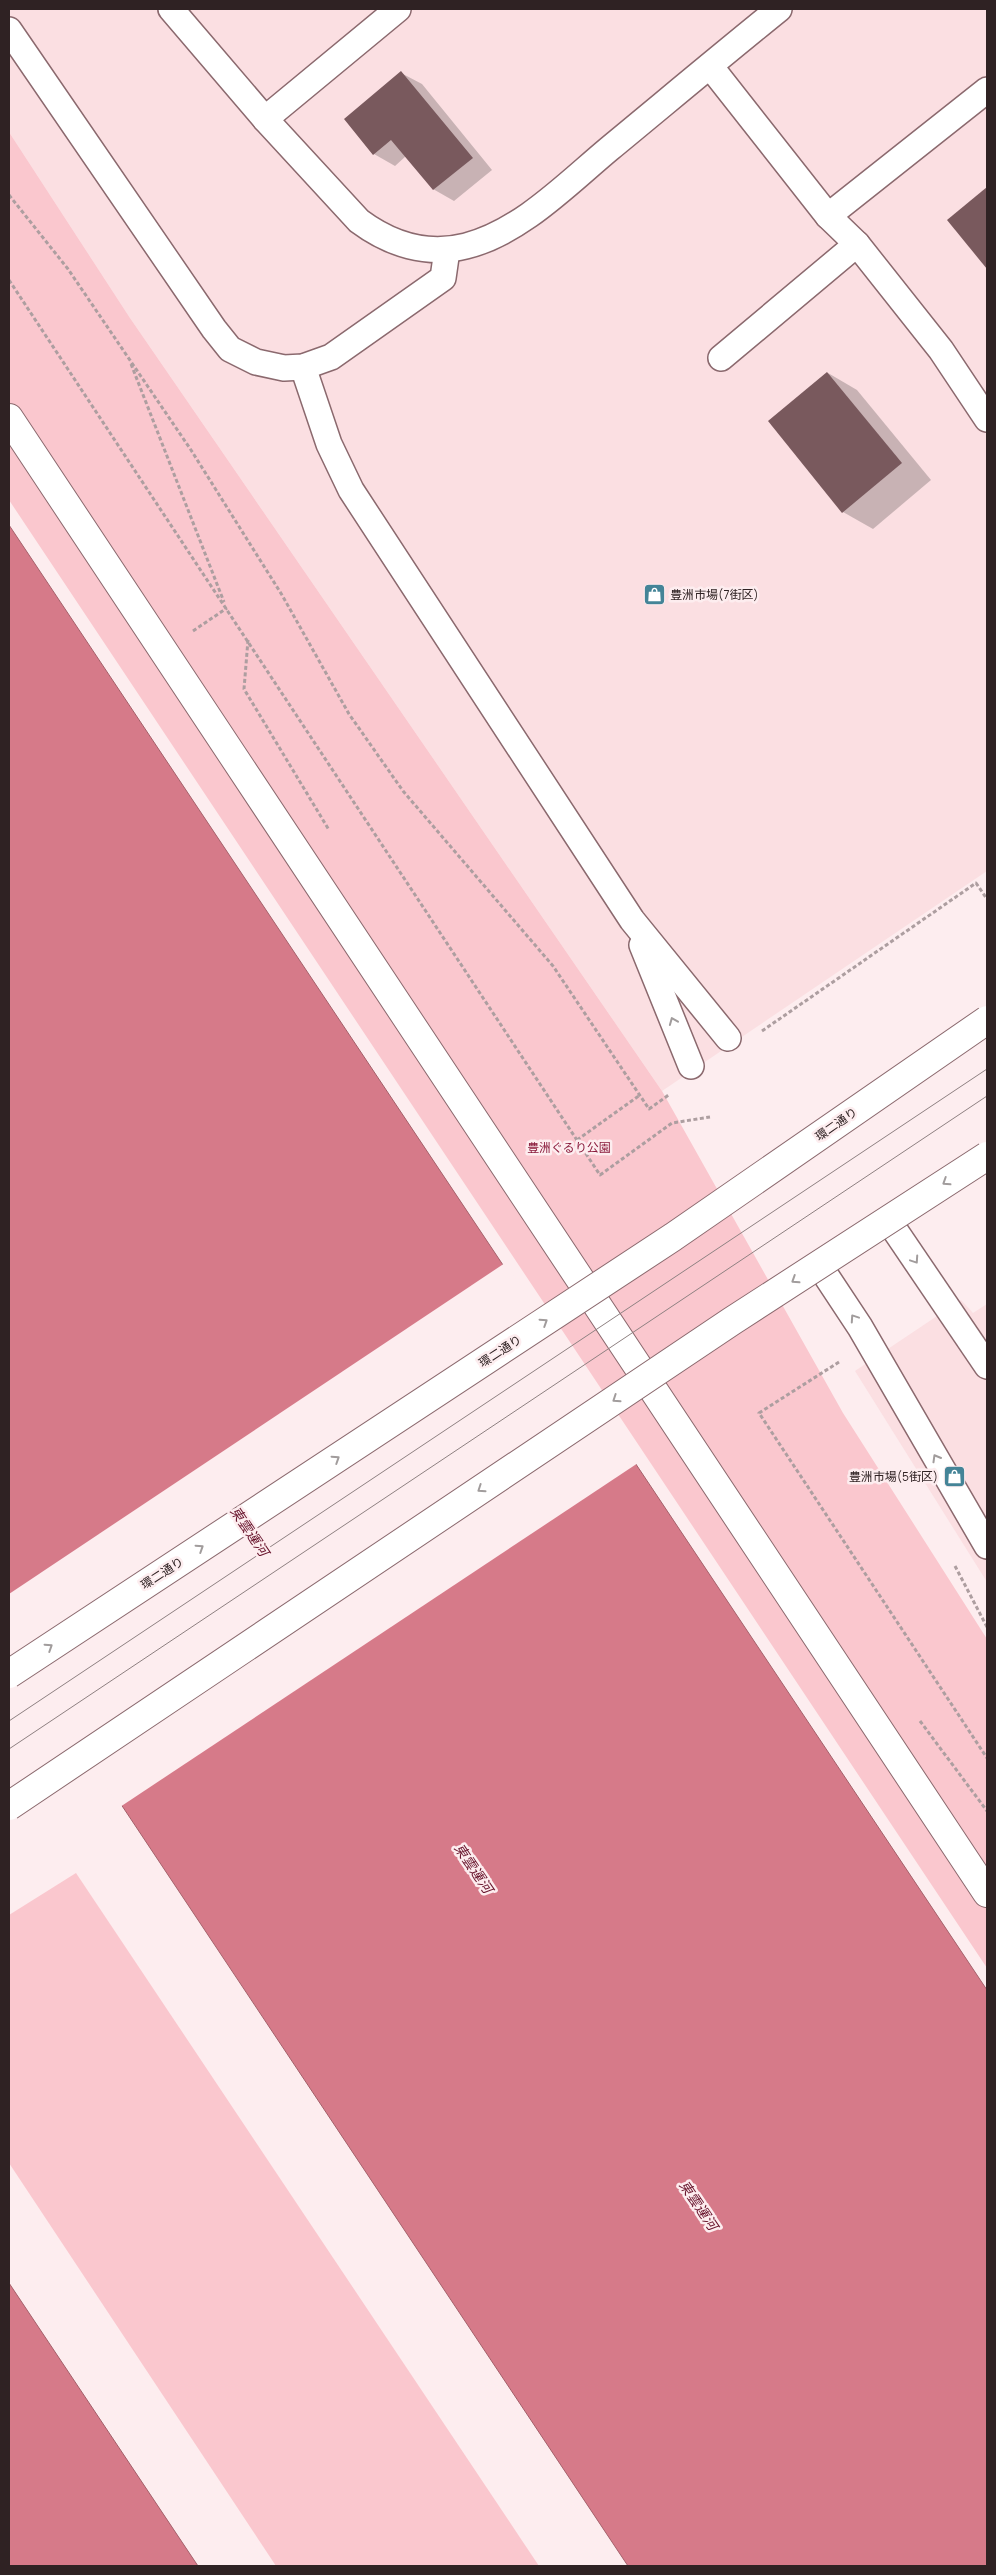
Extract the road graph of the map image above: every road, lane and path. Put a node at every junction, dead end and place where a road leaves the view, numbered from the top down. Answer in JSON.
{"nodes":[{"id":1,"x":171,"y":9,"type":"edge"},
{"id":2,"x":398,"y":9,"type":"edge"},
{"id":3,"x":779,"y":9,"type":"edge"},
{"id":4,"x":9,"y":30,"type":"edge"},
{"id":5,"x":710,"y":66,"type":"junction"},
{"id":6,"x":987,"y":90,"type":"edge"},
{"id":7,"x":265,"y":119,"type":"junction"},
{"id":8,"x":9,"y":195,"type":"edge"},
{"id":9,"x":828,"y":216,"type":"junction"},
{"id":10,"x":857,"y":244,"type":"junction"},
{"id":11,"x":447,"y":250,"type":"junction"},
{"id":12,"x":9,"y":280,"type":"edge"},
{"id":13,"x":128,"y":358,"type":"junction"},
{"id":14,"x":720,"y":358,"type":"dead end"},
{"id":15,"x":303,"y":367,"type":"junction"},
{"id":16,"x":9,"y":418,"type":"edge"},
{"id":17,"x":987,"y":420,"type":"edge"},
{"id":18,"x":227,"y":608,"type":"junction"},
{"id":19,"x":987,"y":899,"type":"edge"},
{"id":20,"x":632,"y":920,"type":"junction"},
{"id":21,"x":987,"y":1020,"type":"edge"},
{"id":22,"x":755,"y":1035,"type":"dead end"},
{"id":23,"x":728,"y":1038,"type":"dead end"},
{"id":24,"x":691,"y":1066,"type":"dead end"},
{"id":25,"x":673,"y":1092,"type":"dead end"},
{"id":26,"x":640,"y":1095,"type":"junction"},
{"id":27,"x":710,"y":1117,"type":"dead end"},
{"id":28,"x":577,"y":1140,"type":"junction"},
{"id":29,"x":987,"y":1156,"type":"edge"},
{"id":30,"x":888,"y":1220,"type":"junction"},
{"id":31,"x":819,"y":1265,"type":"junction"},
{"id":32,"x":838,"y":1364,"type":"dead end"},
{"id":33,"x":987,"y":1366,"type":"edge"},
{"id":34,"x":979,"y":1512,"type":"edge"},
{"id":35,"x":987,"y":1546,"type":"edge"},
{"id":36,"x":9,"y":1674,"type":"edge"},
{"id":37,"x":987,"y":1758,"type":"edge"},
{"id":38,"x":9,"y":1806,"type":"edge"},
{"id":39,"x":987,"y":1893,"type":"edge"}],
"edges":[{"from":1,"to":7,"type":"lane"},
{"from":2,"to":7,"type":"lane"},
{"from":3,"to":5,"type":"lane"},
{"from":4,"to":15,"type":"lane"},
{"from":5,"to":9,"type":"lane"},
{"from":5,"to":11,"type":"lane"},
{"from":6,"to":9,"type":"lane"},
{"from":7,"to":11,"type":"lane"},
{"from":8,"to":13,"type":"path"},
{"from":9,"to":10,"type":"lane"},
{"from":10,"to":14,"type":"lane"},
{"from":10,"to":17,"type":"lane"},
{"from":11,"to":15,"type":"lane"},
{"from":12,"to":18,"type":"path"},
{"from":13,"to":18,"type":"path"},
{"from":13,"to":26,"type":"path"},
{"from":15,"to":20,"type":"lane"},
{"from":16,"to":39,"type":"main road"},
{"from":18,"to":28,"type":"path"},
{"from":19,"to":22,"type":"path"},
{"from":20,"to":23,"type":"lane"},
{"from":24,"to":20,"type":"lane","one_way":true},
{"from":36,"to":21,"type":"main road","name":"環二通り","one_way":true,"bridge":true},
{"from":25,"to":26,"type":"path"},
{"from":26,"to":28,"type":"path"},
{"from":27,"to":28,"type":"path"},
{"from":29,"to":30,"type":"main road","one_way":true,"bridge":true},
{"from":30,"to":31,"type":"main road","bridge":true},
{"from":30,"to":33,"type":"lane","one_way":true},
{"from":34,"to":31,"type":"lane","one_way":true},
{"from":31,"to":38,"type":"main road","one_way":true,"bridge":true},
{"from":32,"to":37,"type":"path"},
{"from":34,"to":35,"type":"lane"}]}
